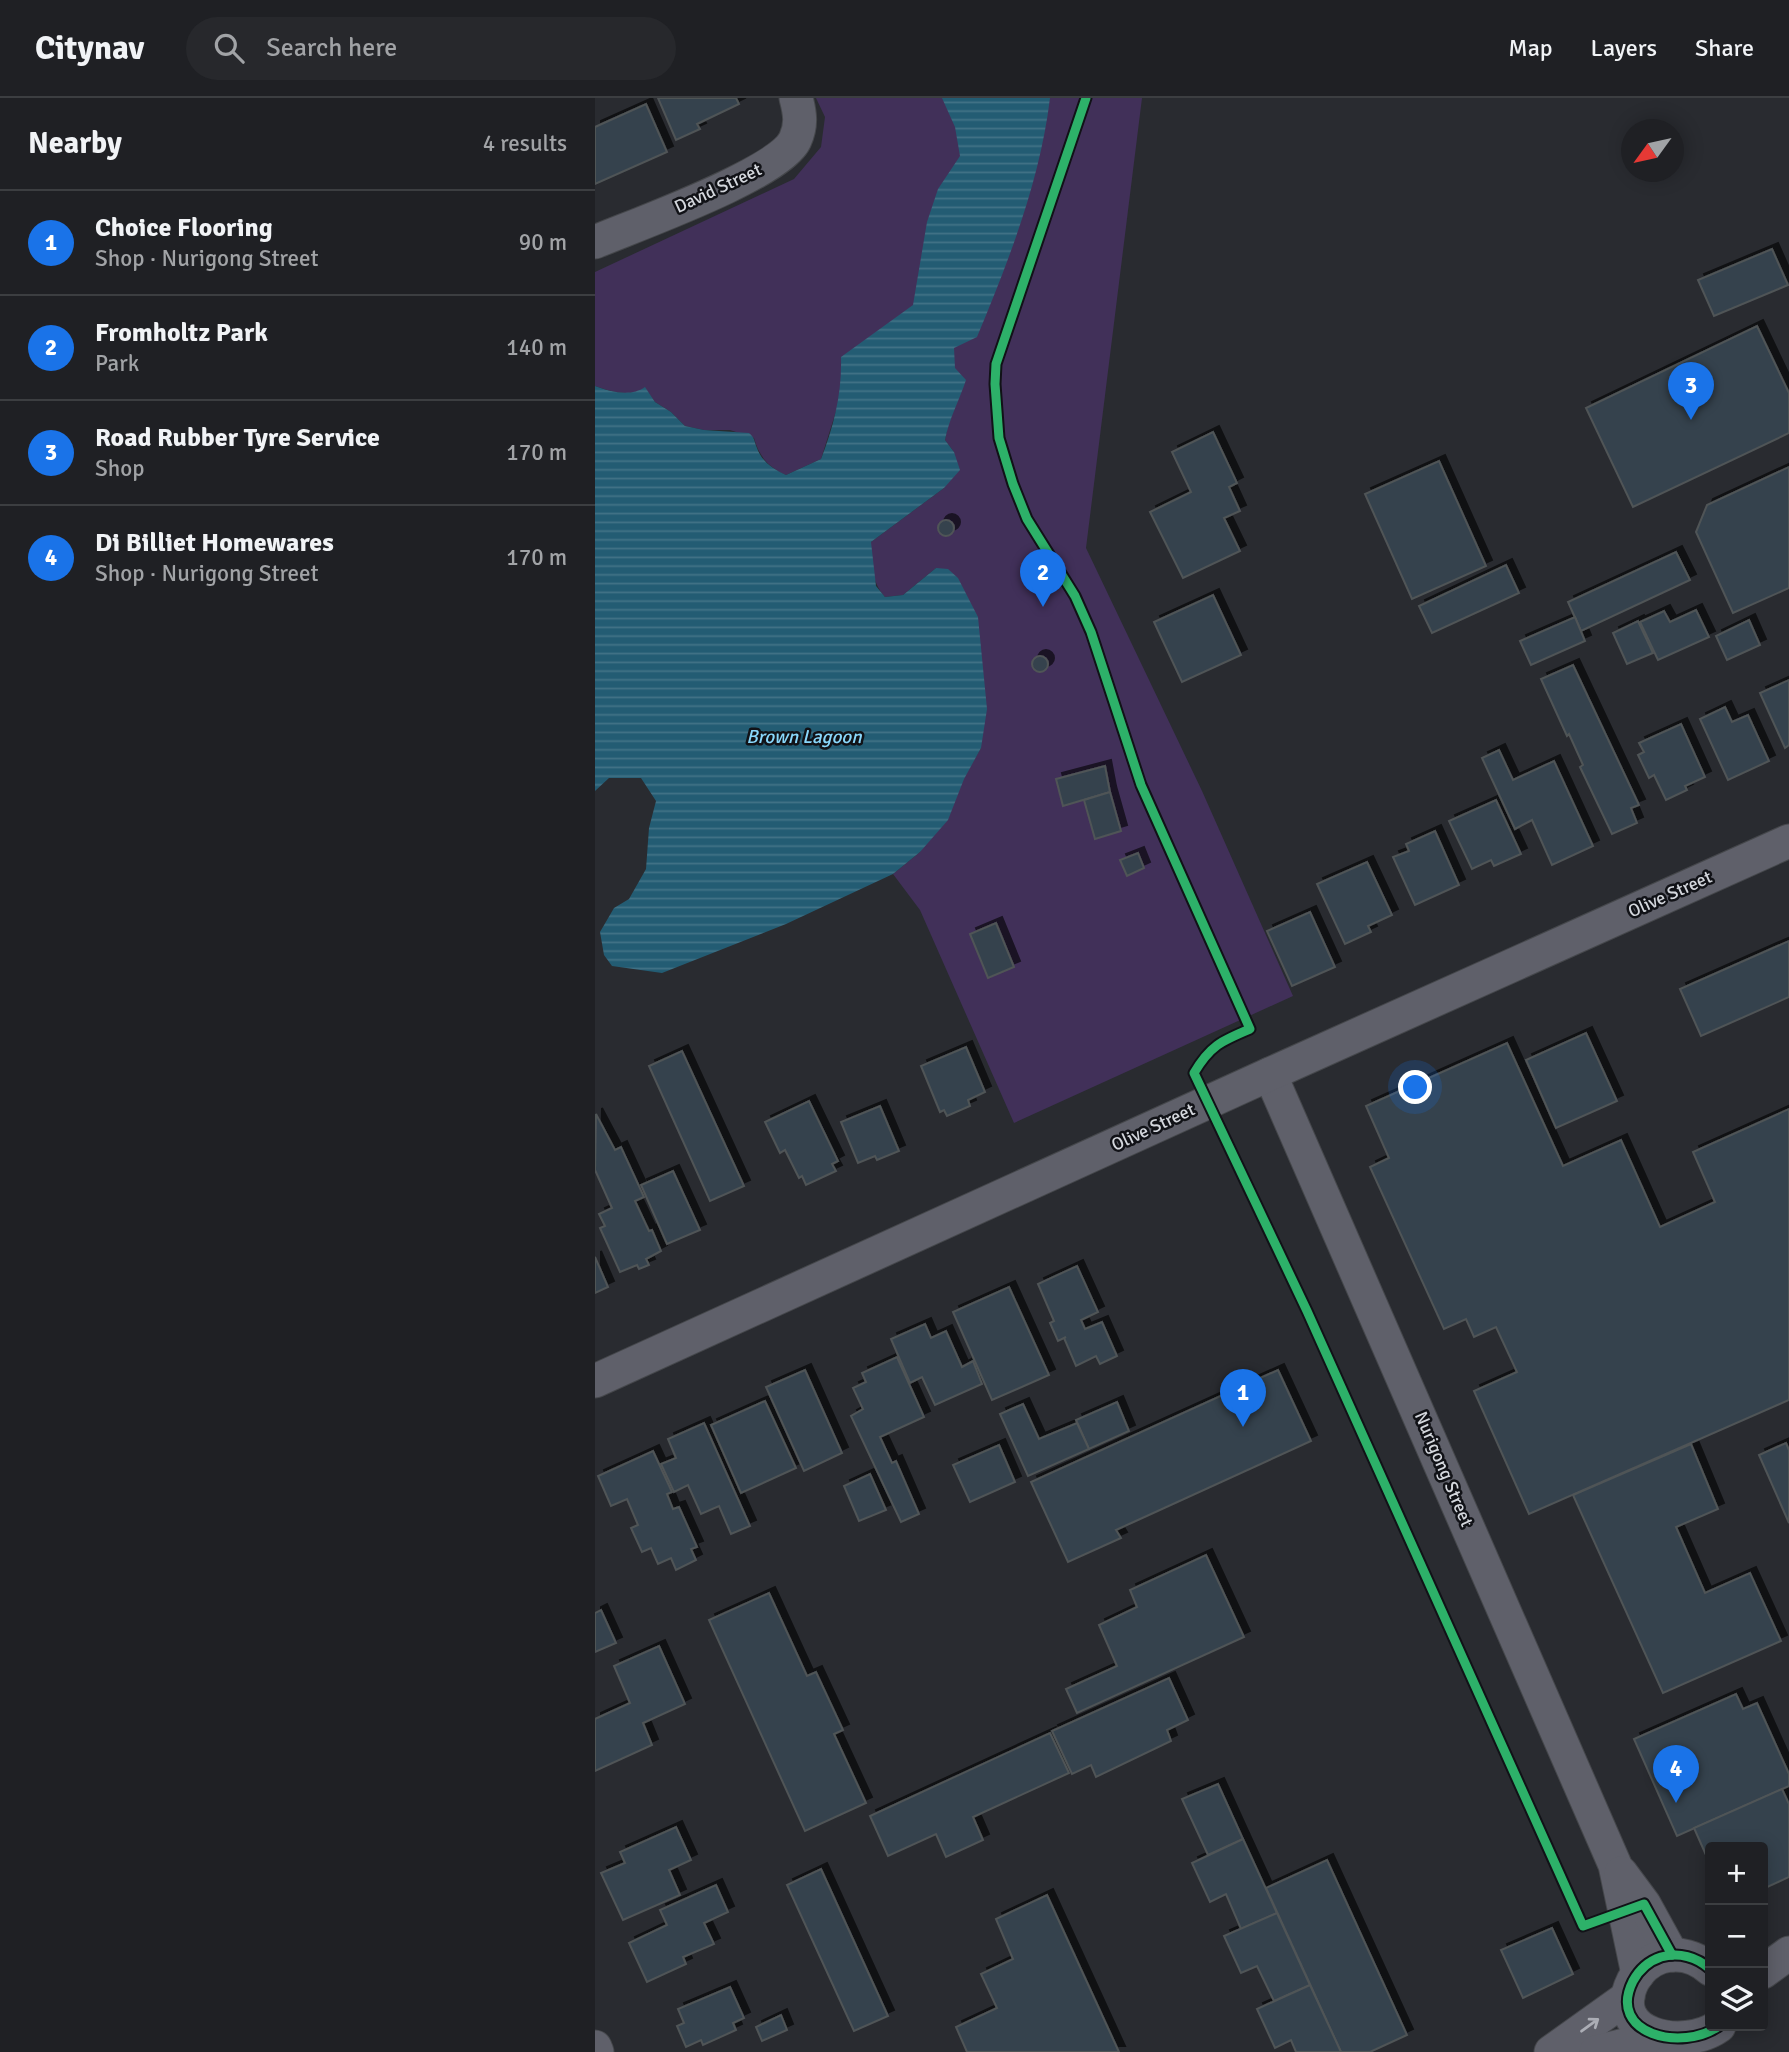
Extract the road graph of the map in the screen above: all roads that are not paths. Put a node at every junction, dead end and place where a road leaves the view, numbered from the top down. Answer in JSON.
{"nodes":[{"id":1,"x":796,"y":99,"type":"edge"},
{"id":2,"x":595,"y":242,"type":"edge"},
{"id":3,"x":1789,"y":841,"type":"edge"},
{"id":4,"x":1270,"y":1074,"type":"junction"},
{"id":5,"x":595,"y":1381,"type":"edge"},
{"id":6,"x":1615,"y":1865,"type":"junction"},
{"id":7,"x":1789,"y":1947,"type":"edge"},
{"id":8,"x":1768,"y":1950,"type":"edge"},
{"id":9,"x":1789,"y":1953,"type":"edge"},
{"id":10,"x":1699,"y":1962,"type":"edge"},
{"id":11,"x":1768,"y":1968,"type":"edge"},
{"id":12,"x":1633,"y":1985,"type":"junction"},
{"id":13,"x":1717,"y":2038,"type":"edge"},
{"id":14,"x":595,"y":2047,"type":"edge"},
{"id":15,"x":1660,"y":2047,"type":"edge"},
{"id":16,"x":597,"y":2052,"type":"edge"},
{"id":17,"x":1551,"y":2052,"type":"edge"},
{"id":18,"x":1596,"y":2052,"type":"edge"}],
"edges":[{"from":1,"to":2,"type":"street","name":"David Street"},
{"from":3,"to":4,"type":"street","name":"Olive Street"},
{"from":4,"to":5,"type":"street","name":"Olive Street"},
{"from":4,"to":6,"type":"street","name":"Nurigong Street"},
{"from":6,"to":10,"type":"street","name":"Nurigong Street"},
{"from":6,"to":12,"type":"street","name":"Nurigong Street"},
{"from":7,"to":8,"type":"street"},
{"from":9,"to":11,"type":"street"},
{"from":10,"to":12,"type":"street"},
{"from":12,"to":15,"type":"street","name":"Nurigong Street"},
{"from":17,"to":12,"type":"street","one_way":true},
{"from":13,"to":15,"type":"street"},
{"from":14,"to":16,"type":"street"},
{"from":15,"to":18,"type":"street"}]}
